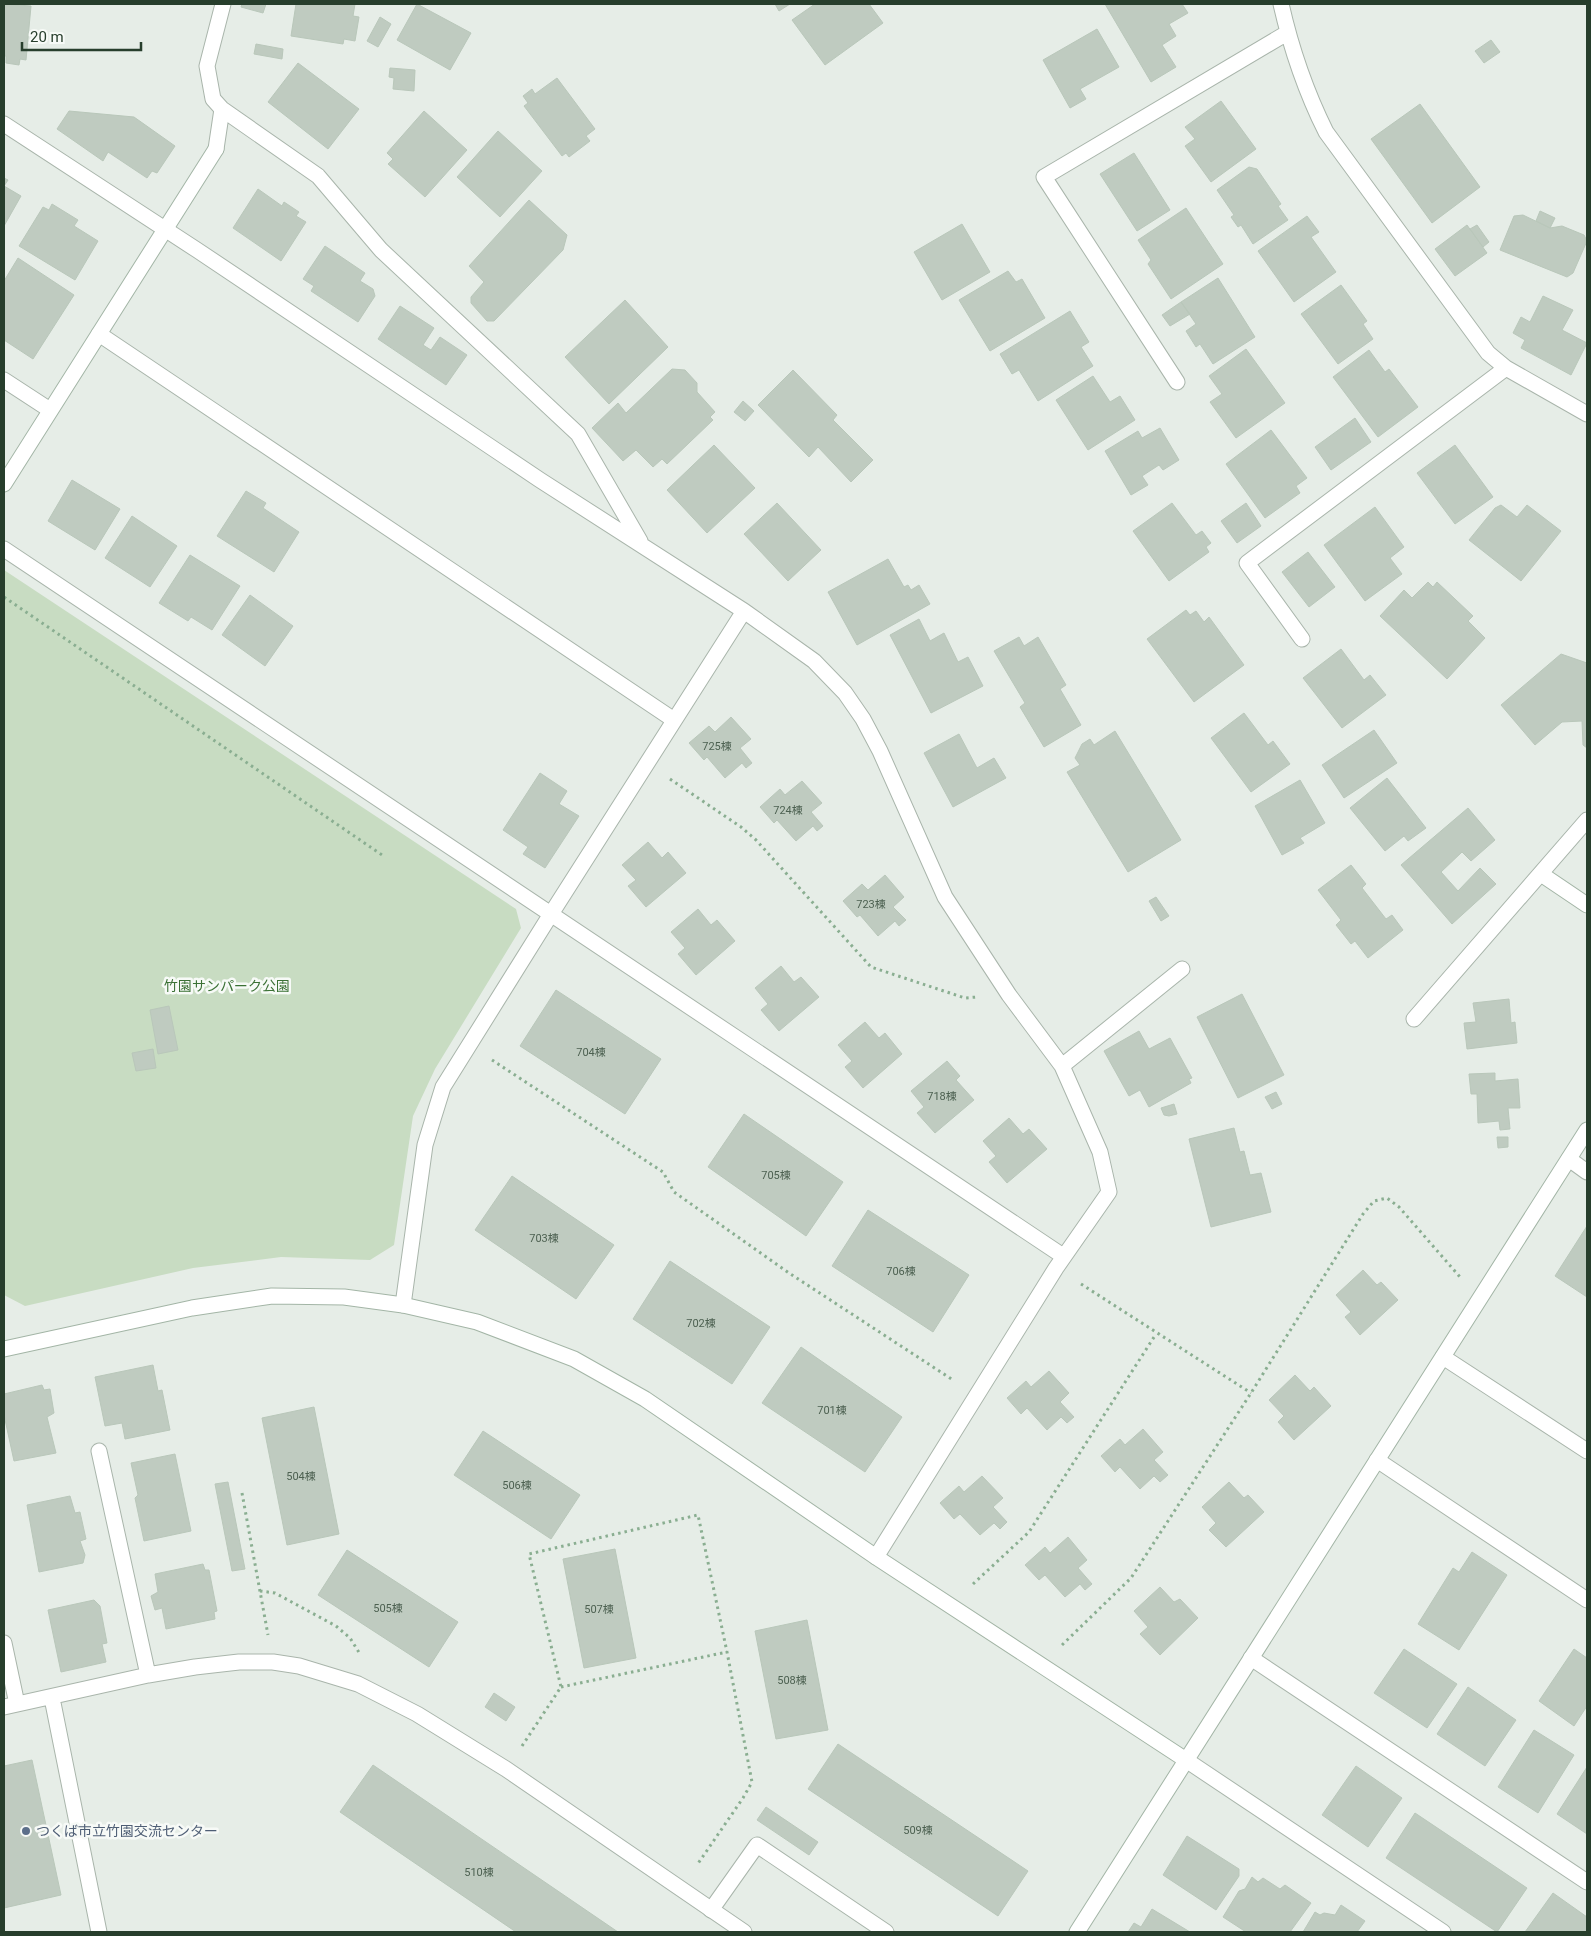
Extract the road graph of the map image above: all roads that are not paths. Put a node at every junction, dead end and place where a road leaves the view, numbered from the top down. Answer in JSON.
{"nodes":[{"id":1,"x":223,"y":4,"type":"edge"},
{"id":2,"x":1281,"y":4,"type":"edge"},
{"id":3,"x":1287,"y":32,"type":"junction"},
{"id":4,"x":222,"y":109,"type":"junction"},
{"id":5,"x":4,"y":124,"type":"edge"},
{"id":6,"x":165,"y":229,"type":"junction"},
{"id":7,"x":99,"y":334,"type":"junction"},
{"id":8,"x":1506,"y":368,"type":"junction"},
{"id":9,"x":4,"y":380,"type":"edge"},
{"id":10,"x":1177,"y":382,"type":"dead end"},
{"id":11,"x":50,"y":410,"type":"junction"},
{"id":12,"x":1587,"y":414,"type":"edge"},
{"id":13,"x":4,"y":484,"type":"edge"},
{"id":14,"x":642,"y":545,"type":"junction"},
{"id":15,"x":4,"y":548,"type":"edge"},
{"id":16,"x":744,"y":611,"type":"junction"},
{"id":17,"x":1302,"y":639,"type":"dead end"},
{"id":18,"x":674,"y":720,"type":"junction"},
{"id":19,"x":1587,"y":820,"type":"edge"},
{"id":20,"x":1541,"y":874,"type":"junction"},
{"id":21,"x":1587,"y":905,"type":"edge"},
{"id":22,"x":550,"y":914,"type":"junction"},
{"id":23,"x":1182,"y":969,"type":"dead end"},
{"id":24,"x":1414,"y":1019,"type":"dead end"},
{"id":25,"x":1062,"y":1066,"type":"junction"},
{"id":26,"x":1587,"y":1130,"type":"edge"},
{"id":27,"x":1569,"y":1159,"type":"junction"},
{"id":28,"x":1587,"y":1172,"type":"edge"},
{"id":29,"x":1060,"y":1262,"type":"junction"},
{"id":30,"x":403,"y":1305,"type":"junction"},
{"id":31,"x":4,"y":1349,"type":"edge"},
{"id":32,"x":1443,"y":1357,"type":"junction"},
{"id":33,"x":99,"y":1451,"type":"dead end"},
{"id":34,"x":1587,"y":1451,"type":"edge"},
{"id":35,"x":1377,"y":1460,"type":"junction"},
{"id":36,"x":876,"y":1556,"type":"junction"},
{"id":37,"x":1587,"y":1600,"type":"edge"},
{"id":38,"x":4,"y":1643,"type":"edge"},
{"id":39,"x":1251,"y":1658,"type":"junction"},
{"id":40,"x":148,"y":1675,"type":"junction"},
{"id":41,"x":52,"y":1698,"type":"junction"},
{"id":42,"x":11,"y":1706,"type":"edge"},
{"id":43,"x":1186,"y":1760,"type":"junction"},
{"id":44,"x":1587,"y":1882,"type":"edge"},
{"id":45,"x":711,"y":1910,"type":"junction"},
{"id":46,"x":99,"y":1932,"type":"edge"},
{"id":47,"x":744,"y":1932,"type":"edge"},
{"id":48,"x":886,"y":1932,"type":"edge"},
{"id":49,"x":1077,"y":1932,"type":"edge"},
{"id":50,"x":1443,"y":1932,"type":"edge"}],
"edges":[{"from":1,"to":4,"type":"street"},
{"from":2,"to":3,"type":"street"},
{"from":3,"to":8,"type":"street"},
{"from":3,"to":10,"type":"street"},
{"from":4,"to":6,"type":"street"},
{"from":4,"to":14,"type":"street"},
{"from":5,"to":6,"type":"street"},
{"from":6,"to":7,"type":"street"},
{"from":6,"to":14,"type":"street"},
{"from":7,"to":11,"type":"street"},
{"from":7,"to":18,"type":"street"},
{"from":8,"to":12,"type":"street"},
{"from":8,"to":17,"type":"street"},
{"from":9,"to":11,"type":"street"},
{"from":11,"to":13,"type":"street"},
{"from":14,"to":16,"type":"street"},
{"from":15,"to":22,"type":"street"},
{"from":16,"to":18,"type":"street"},
{"from":16,"to":25,"type":"street"},
{"from":18,"to":22,"type":"street"},
{"from":19,"to":20,"type":"street"},
{"from":20,"to":21,"type":"street"},
{"from":20,"to":24,"type":"street"},
{"from":22,"to":29,"type":"street"},
{"from":22,"to":30,"type":"street"},
{"from":23,"to":25,"type":"street"},
{"from":25,"to":29,"type":"street"},
{"from":26,"to":27,"type":"street"},
{"from":27,"to":28,"type":"street"},
{"from":27,"to":32,"type":"street"},
{"from":29,"to":36,"type":"street"},
{"from":30,"to":31,"type":"street"},
{"from":30,"to":36,"type":"street"},
{"from":32,"to":34,"type":"street"},
{"from":32,"to":35,"type":"street"},
{"from":33,"to":40,"type":"street"},
{"from":35,"to":37,"type":"street"},
{"from":35,"to":39,"type":"street"},
{"from":36,"to":43,"type":"street"},
{"from":38,"to":42,"type":"street"},
{"from":39,"to":43,"type":"street"},
{"from":39,"to":44,"type":"street"},
{"from":40,"to":41,"type":"street"},
{"from":40,"to":45,"type":"street"},
{"from":41,"to":42,"type":"street"},
{"from":41,"to":46,"type":"street"},
{"from":43,"to":49,"type":"street"},
{"from":43,"to":50,"type":"street"},
{"from":45,"to":47,"type":"street"},
{"from":45,"to":48,"type":"street"}]}
